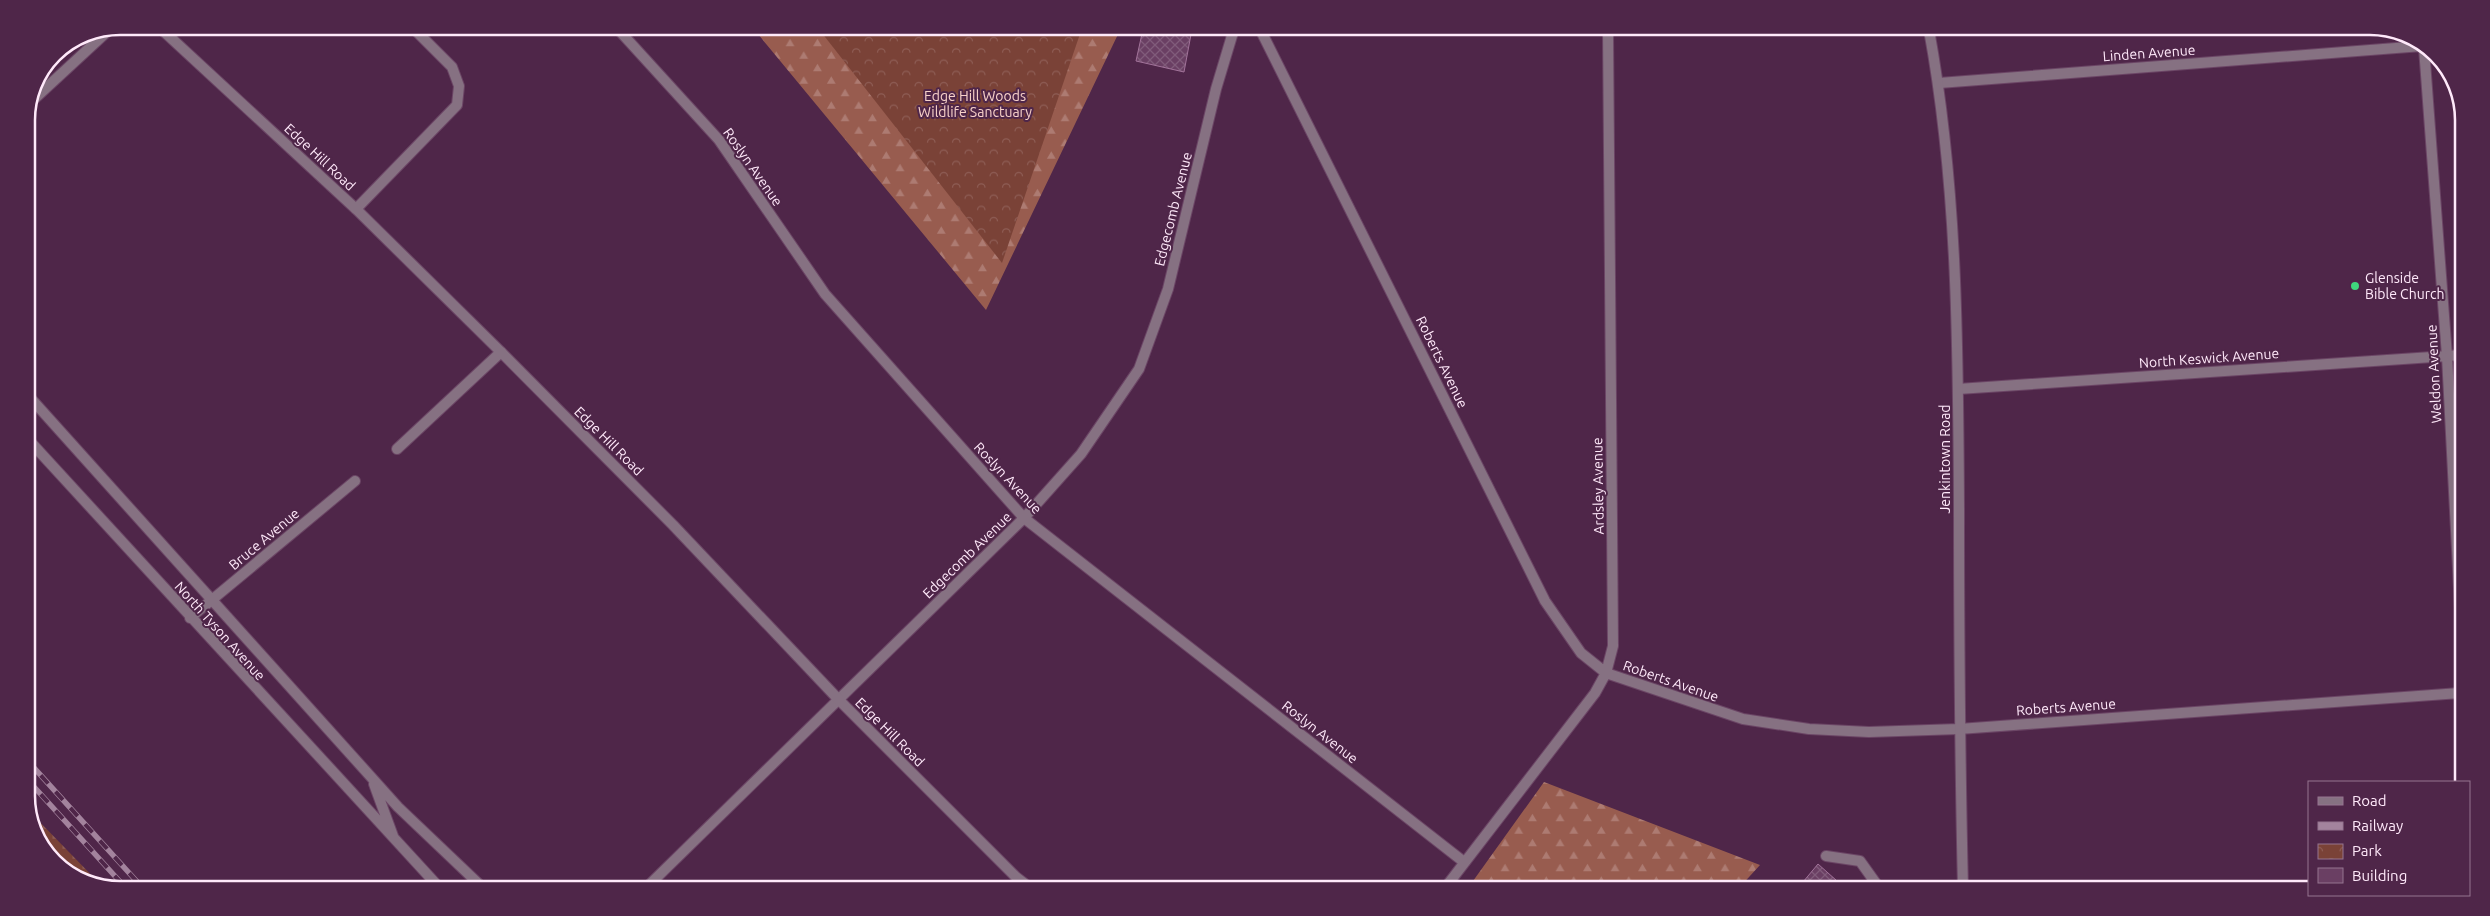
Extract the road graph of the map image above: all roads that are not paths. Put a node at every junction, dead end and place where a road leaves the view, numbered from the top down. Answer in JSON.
{"nodes":[{"id":1,"x":168,"y":35,"type":"edge"},
{"id":2,"x":420,"y":35,"type":"edge"},
{"id":3,"x":623,"y":35,"type":"edge"},
{"id":4,"x":1232,"y":35,"type":"edge"},
{"id":5,"x":1263,"y":35,"type":"edge"},
{"id":6,"x":1608,"y":35,"type":"edge"},
{"id":7,"x":1930,"y":35,"type":"edge"},
{"id":8,"x":101,"y":38,"type":"edge"},
{"id":9,"x":2415,"y":48,"type":"edge"},
{"id":10,"x":2424,"y":54,"type":"edge"},
{"id":11,"x":1939,"y":83,"type":"junction"},
{"id":12,"x":39,"y":94,"type":"edge"},
{"id":13,"x":356,"y":209,"type":"junction"},
{"id":14,"x":501,"y":352,"type":"junction"},
{"id":15,"x":2455,"y":355,"type":"edge"},
{"id":16,"x":2447,"y":356,"type":"junction"},
{"id":17,"x":1958,"y":389,"type":"junction"},
{"id":18,"x":35,"y":403,"type":"edge"},
{"id":19,"x":35,"y":447,"type":"edge"},
{"id":20,"x":397,"y":449,"type":"dead end"},
{"id":21,"x":355,"y":481,"type":"dead end"},
{"id":22,"x":2455,"y":511,"type":"edge"},
{"id":23,"x":1024,"y":518,"type":"junction"},
{"id":24,"x":213,"y":599,"type":"junction"},
{"id":25,"x":190,"y":618,"type":"junction"},
{"id":26,"x":1606,"y":673,"type":"junction"},
{"id":27,"x":2455,"y":693,"type":"edge"},
{"id":28,"x":839,"y":700,"type":"junction"},
{"id":29,"x":1959,"y":729,"type":"junction"},
{"id":30,"x":371,"y":777,"type":"junction"},
{"id":31,"x":395,"y":842,"type":"junction"},
{"id":32,"x":1826,"y":856,"type":"dead end"},
{"id":33,"x":1464,"y":862,"type":"junction"},
{"id":34,"x":431,"y":881,"type":"edge"},
{"id":35,"x":476,"y":881,"type":"edge"},
{"id":36,"x":653,"y":881,"type":"edge"},
{"id":37,"x":1021,"y":881,"type":"edge"},
{"id":38,"x":1450,"y":881,"type":"edge"},
{"id":39,"x":1874,"y":881,"type":"edge"},
{"id":40,"x":1963,"y":881,"type":"edge"}],
"edges":[{"from":1,"to":13,"type":"street","name":"Edge Hill Road"},
{"from":2,"to":13,"type":"street"},
{"from":3,"to":23,"type":"street","name":"Roslyn Avenue"},
{"from":4,"to":23,"type":"street","name":"Edgecomb Avenue"},
{"from":5,"to":26,"type":"street","name":"Roberts Avenue"},
{"from":6,"to":26,"type":"street","name":"Ardsley Avenue"},
{"from":7,"to":11,"type":"street","name":"Jenkintown Road"},
{"from":8,"to":12,"type":"street"},
{"from":9,"to":11,"type":"street","name":"Linden Avenue"},
{"from":10,"to":16,"type":"street","name":"Weldon Avenue"},
{"from":11,"to":17,"type":"street","name":"Jenkintown Road"},
{"from":13,"to":14,"type":"street","name":"Edge Hill Road"},
{"from":14,"to":20,"type":"street"},
{"from":14,"to":28,"type":"street","name":"Edge Hill Road"},
{"from":15,"to":16,"type":"street","name":"North Keswick Avenue"},
{"from":16,"to":17,"type":"street","name":"North Keswick Avenue"},
{"from":16,"to":22,"type":"street","name":"Weldon Avenue"},
{"from":17,"to":29,"type":"street","name":"Jenkintown Road"},
{"from":18,"to":24,"type":"street","name":"North Tyson Avenue"},
{"from":19,"to":25,"type":"street","name":"North Tyson Avenue"},
{"from":21,"to":24,"type":"street","name":"Bruce Avenue"},
{"from":23,"to":28,"type":"street","name":"Edgecomb Avenue"},
{"from":23,"to":33,"type":"street","name":"Roslyn Avenue"},
{"from":24,"to":25,"type":"street","name":"Bruce Avenue"},
{"from":24,"to":30,"type":"street","name":"North Tyson Avenue"},
{"from":25,"to":31,"type":"street","name":"North Tyson Avenue"},
{"from":26,"to":29,"type":"street","name":"Roberts Avenue"},
{"from":26,"to":33,"type":"street","name":"Ardsley Avenue"},
{"from":27,"to":29,"type":"street","name":"Roberts Avenue"},
{"from":28,"to":36,"type":"street","name":"Edgecomb Avenue"},
{"from":28,"to":37,"type":"street","name":"Edge Hill Road"},
{"from":29,"to":40,"type":"street","name":"Jenkintown Road"},
{"from":30,"to":31,"type":"street","name":"North Tyson Avenue"},
{"from":30,"to":35,"type":"street","name":"North Tyson Avenue"},
{"from":31,"to":34,"type":"street","name":"North Tyson Avenue"},
{"from":32,"to":39,"type":"street"},
{"from":33,"to":38,"type":"street","name":"Ardsley Avenue"}]}
